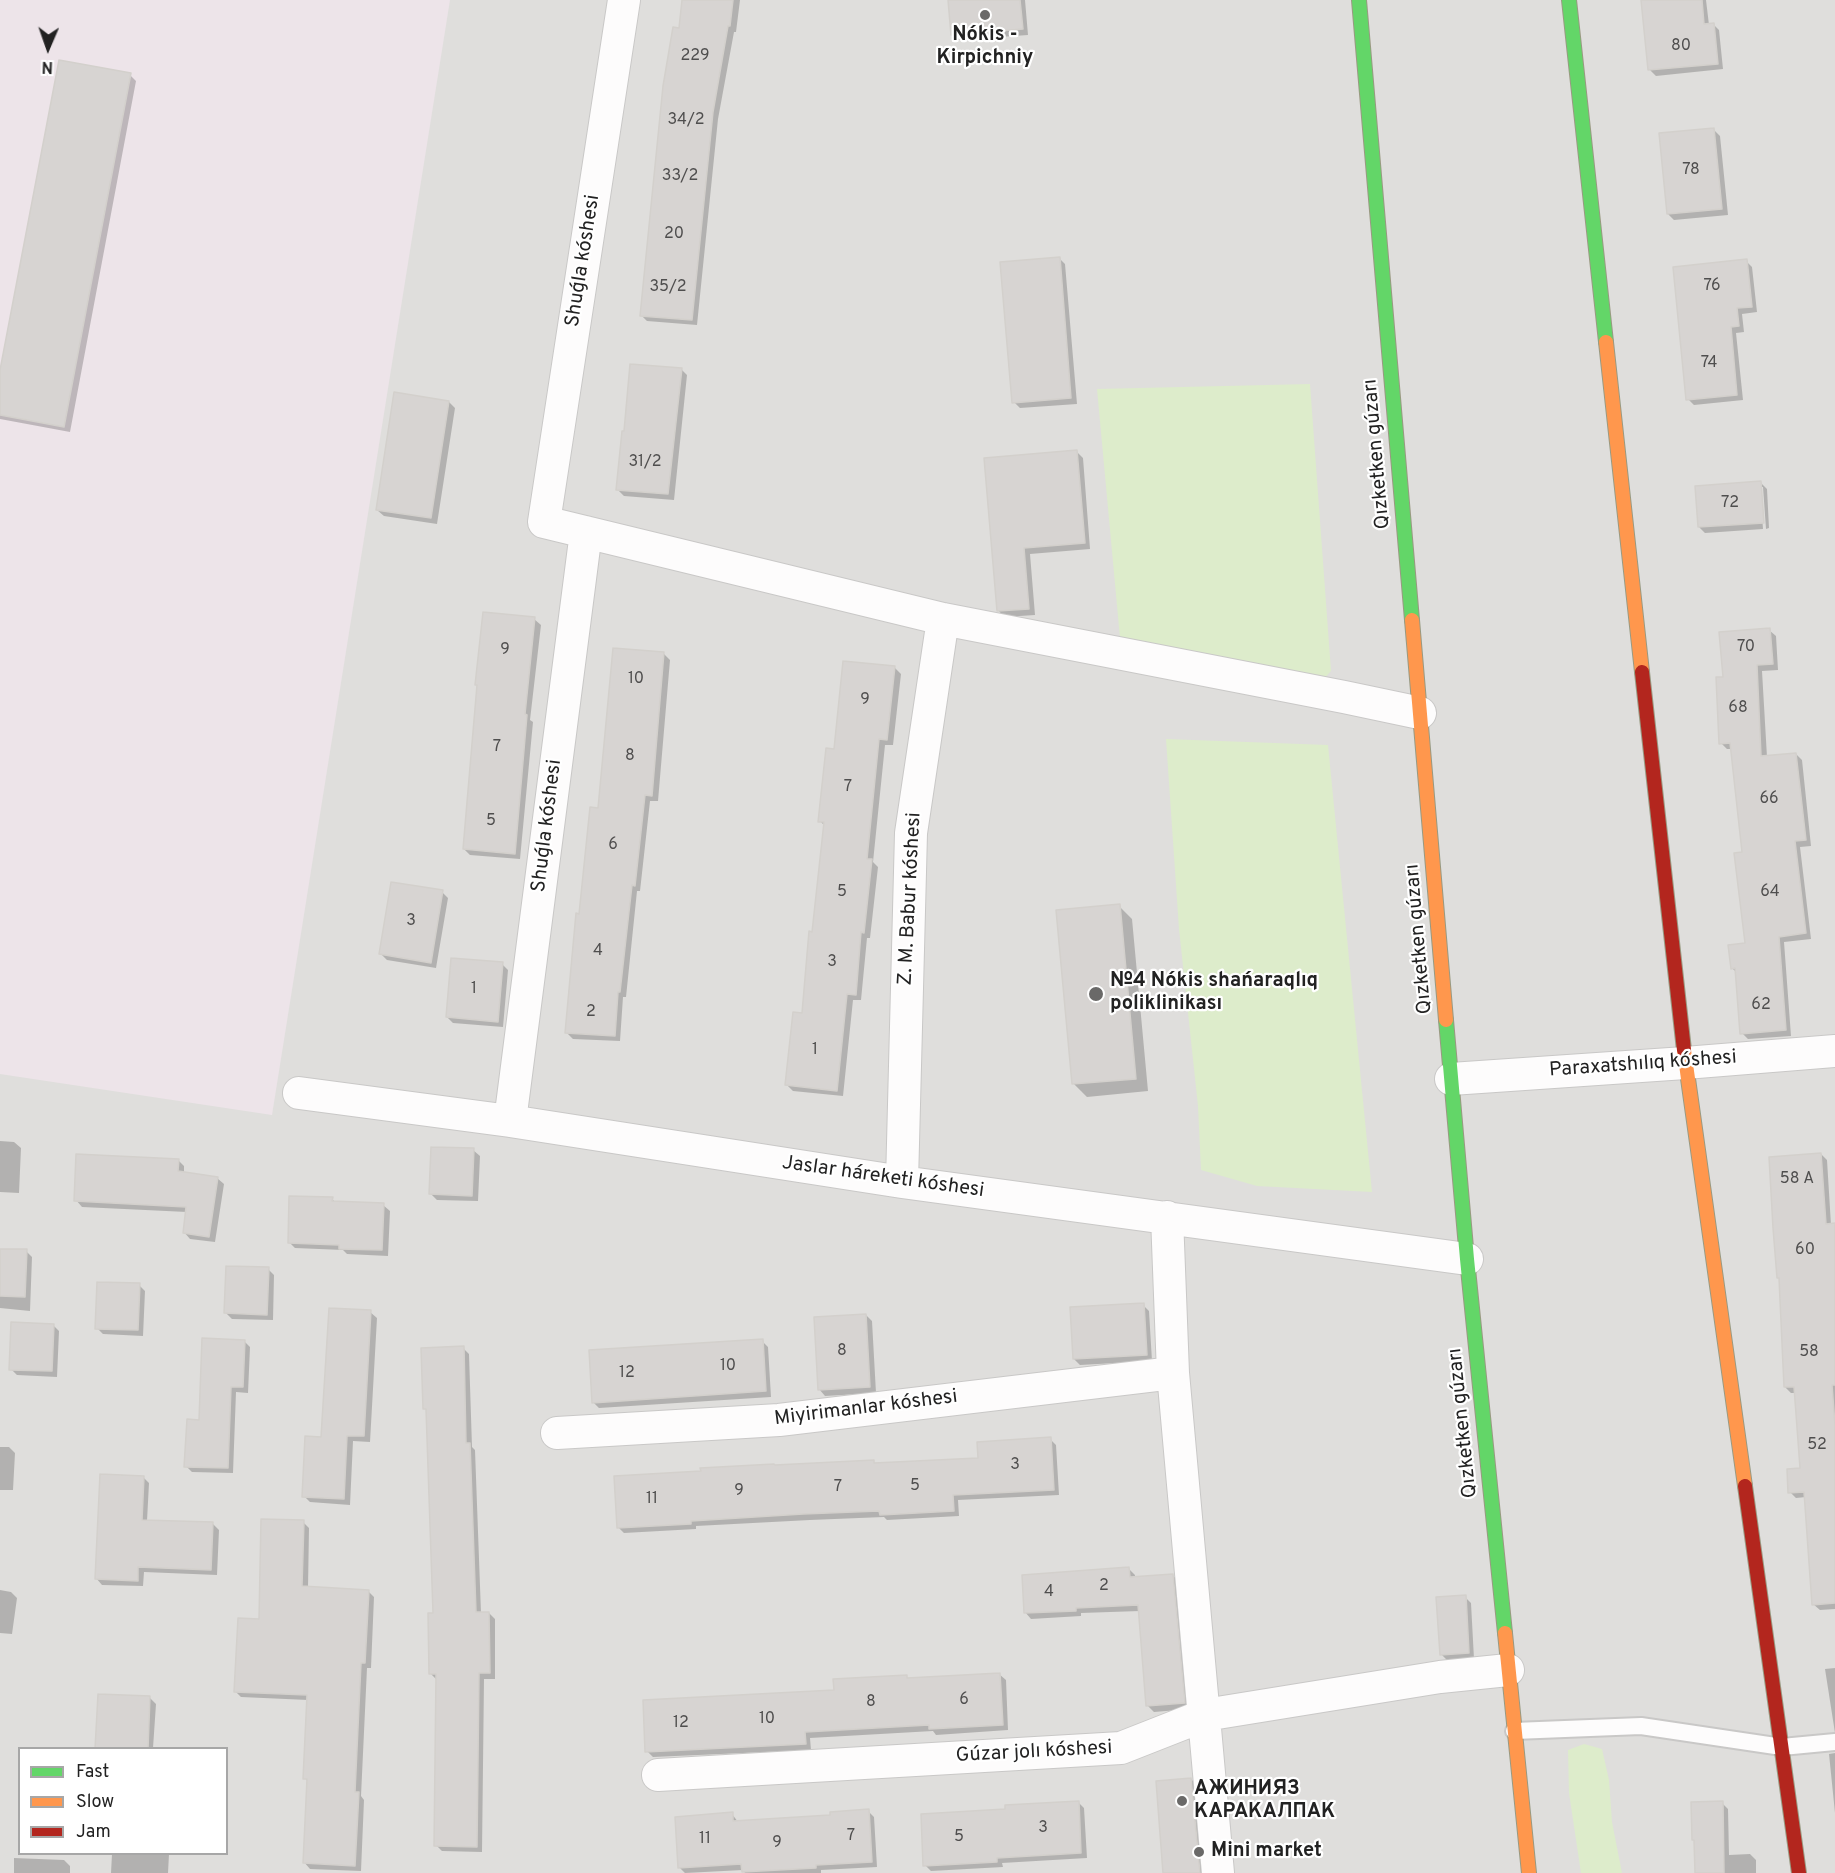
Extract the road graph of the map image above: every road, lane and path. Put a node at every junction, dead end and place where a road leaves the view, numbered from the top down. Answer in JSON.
{"nodes":[{"id":1,"x":624,"y":0,"type":"edge"},
{"id":2,"x":1359,"y":0,"type":"edge"},
{"id":3,"x":1569,"y":0,"type":"edge"},
{"id":4,"x":586,"y":532,"type":"junction"},
{"id":5,"x":943,"y":619,"type":"junction"},
{"id":6,"x":1420,"y":713,"type":"junction"},
{"id":7,"x":1835,"y":1051,"type":"edge"},
{"id":8,"x":1685,"y":1064,"type":"junction"},
{"id":9,"x":1451,"y":1079,"type":"junction"},
{"id":10,"x":299,"y":1093,"type":"dead end"},
{"id":11,"x":510,"y":1121,"type":"junction"},
{"id":12,"x":903,"y":1182,"type":"junction"},
{"id":13,"x":1167,"y":1217,"type":"junction"},
{"id":14,"x":1467,"y":1259,"type":"junction"},
{"id":15,"x":1173,"y":1373,"type":"junction"},
{"id":16,"x":557,"y":1433,"type":"dead end"},
{"id":17,"x":1508,"y":1670,"type":"junction"},
{"id":18,"x":1205,"y":1715,"type":"junction"},
{"id":19,"x":1514,"y":1731,"type":"junction"},
{"id":20,"x":1835,"y":1742,"type":"edge"},
{"id":21,"x":1782,"y":1748,"type":"junction"},
{"id":22,"x":658,"y":1775,"type":"dead end"},
{"id":23,"x":1218,"y":1873,"type":"edge"},
{"id":24,"x":1529,"y":1873,"type":"edge"},
{"id":25,"x":1799,"y":1873,"type":"edge"}],
"edges":[{"from":1,"to":4,"type":"street","name":"Shuǵla kóshesi"},
{"from":2,"to":6,"type":"street","name":"Qızketken gúzarı"},
{"from":3,"to":8,"type":"street"},
{"from":4,"to":5,"type":"street"},
{"from":4,"to":11,"type":"street","name":"Shuǵla kóshesi"},
{"from":5,"to":6,"type":"street"},
{"from":5,"to":12,"type":"street","name":"Z. M. Babur kóshesi"},
{"from":6,"to":9,"type":"street","name":"Qızketken gúzarı"},
{"from":7,"to":8,"type":"street","name":"Paraxatshılıq kóshesi"},
{"from":8,"to":9,"type":"street","name":"Paraxatshılıq kóshesi"},
{"from":8,"to":21,"type":"street"},
{"from":9,"to":14,"type":"street","name":"Qızketken gúzarı"},
{"from":10,"to":11,"type":"street","name":"Jaslar háreketi kóshesi"},
{"from":11,"to":12,"type":"street","name":"Jaslar háreketi kóshesi"},
{"from":12,"to":13,"type":"street","name":"Jaslar háreketi kóshesi"},
{"from":13,"to":14,"type":"street","name":"Jaslar háreketi kóshesi"},
{"from":13,"to":15,"type":"street"},
{"from":14,"to":17,"type":"street","name":"Qızketken gúzarı"},
{"from":15,"to":16,"type":"street","name":"Miyirimanlar kóshesi"},
{"from":15,"to":18,"type":"street"},
{"from":17,"to":18,"type":"street","name":"Gúzar jolı kóshesi"},
{"from":17,"to":19,"type":"street","name":"Qızketken gúzarı"},
{"from":18,"to":22,"type":"street","name":"Gúzar jolı kóshesi"},
{"from":18,"to":23,"type":"street"},
{"from":19,"to":21,"type":"lane"},
{"from":19,"to":24,"type":"street","name":"Qızketken gúzarı"},
{"from":20,"to":21,"type":"lane"},
{"from":21,"to":25,"type":"street"}]}
